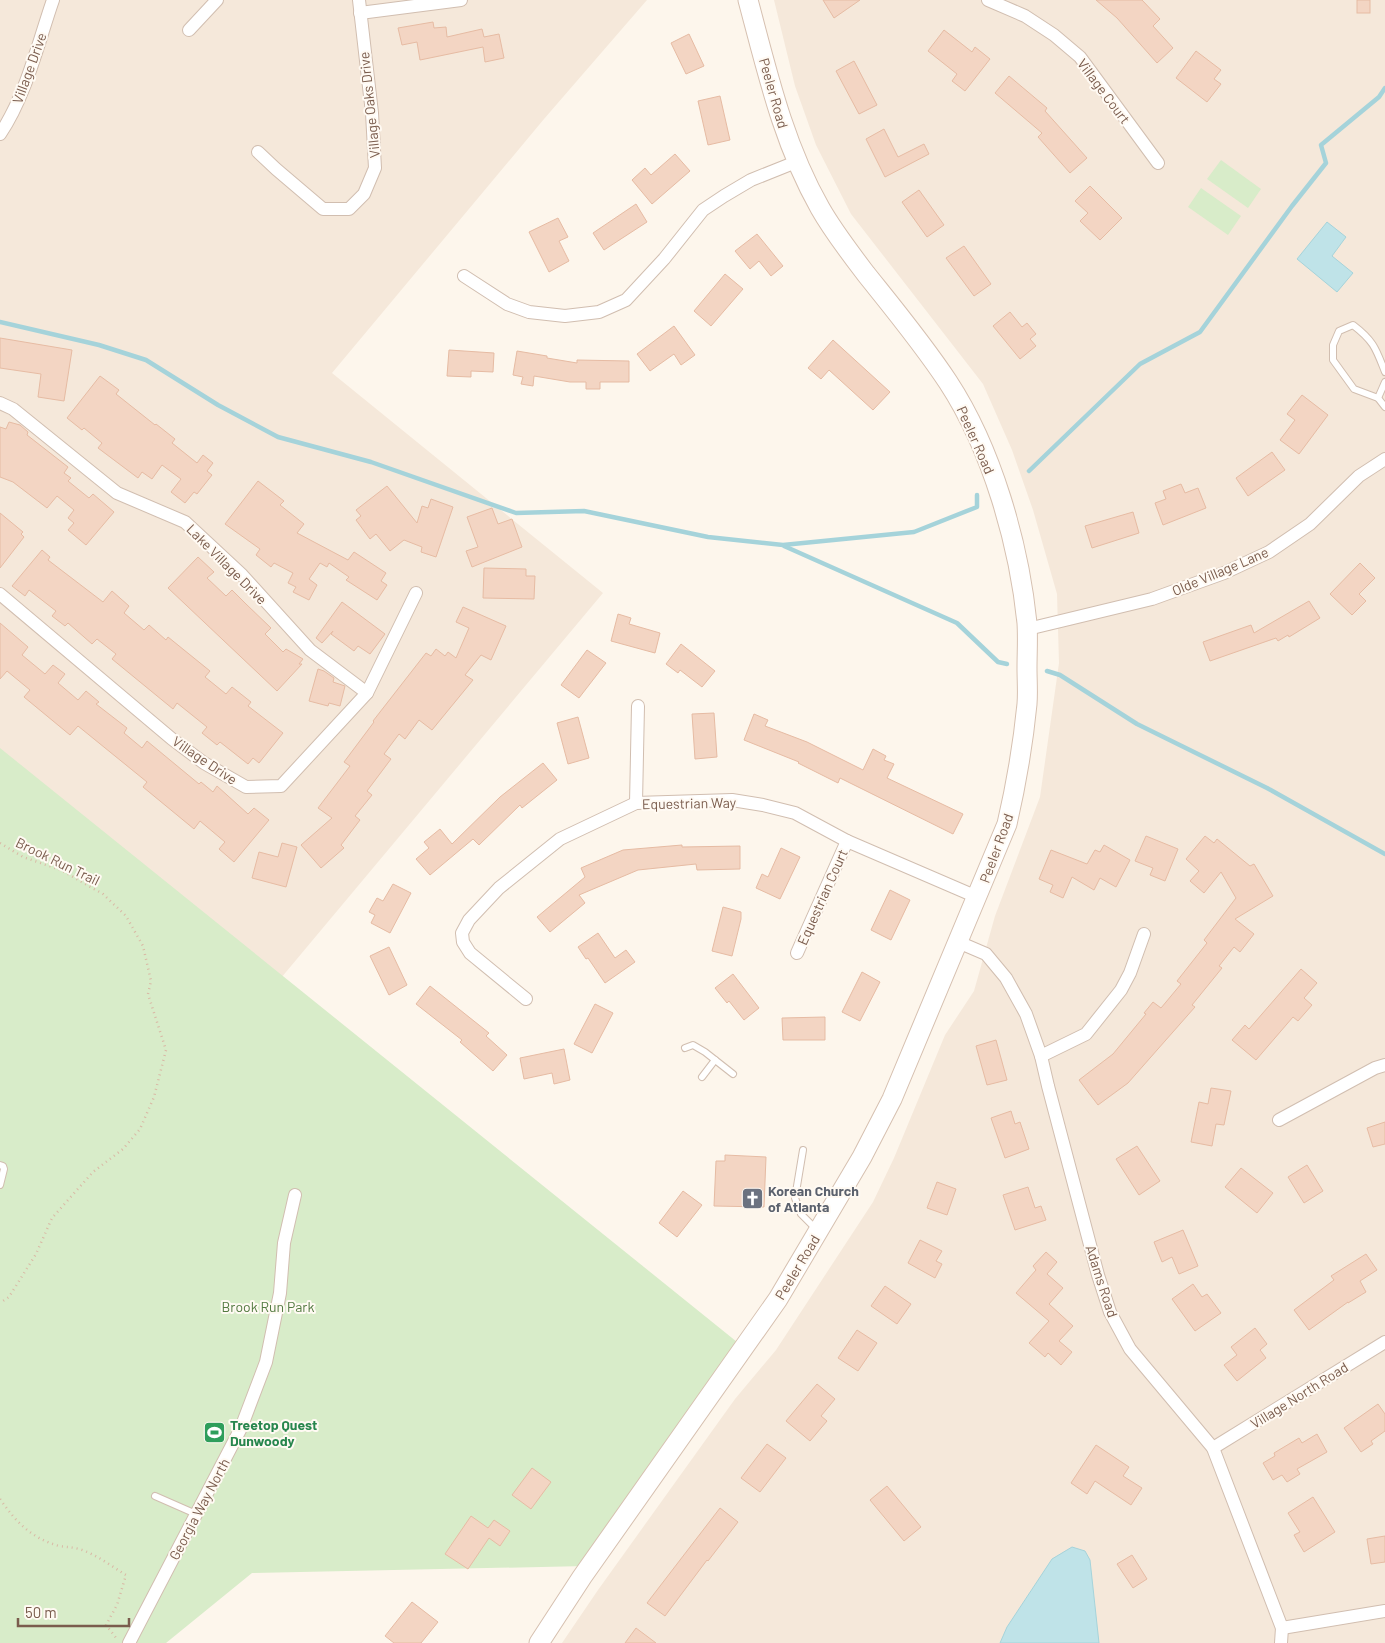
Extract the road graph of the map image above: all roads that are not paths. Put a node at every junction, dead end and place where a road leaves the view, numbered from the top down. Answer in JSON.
{"nodes":[{"id":1,"x":53,"y":0,"type":"edge"},
{"id":2,"x":217,"y":0,"type":"edge"},
{"id":3,"x":359,"y":0,"type":"edge"},
{"id":4,"x":461,"y":0,"type":"edge"},
{"id":5,"x":748,"y":0,"type":"edge"},
{"id":6,"x":988,"y":0,"type":"edge"},
{"id":7,"x":360,"y":13,"type":"junction"},
{"id":8,"x":189,"y":30,"type":"dead end"},
{"id":9,"x":0,"y":134,"type":"edge"},
{"id":10,"x":258,"y":152,"type":"dead end"},
{"id":11,"x":796,"y":162,"type":"junction"},
{"id":12,"x":1158,"y":163,"type":"dead end"},
{"id":13,"x":464,"y":276,"type":"dead end"},
{"id":14,"x":1385,"y":372,"type":"edge"},
{"id":15,"x":1385,"y":382,"type":"edge"},
{"id":16,"x":1378,"y":398,"type":"junction"},
{"id":17,"x":0,"y":403,"type":"edge"},
{"id":18,"x":1385,"y":407,"type":"edge"},
{"id":19,"x":1385,"y":459,"type":"edge"},
{"id":20,"x":416,"y":592,"type":"dead end"},
{"id":21,"x":0,"y":594,"type":"edge"},
{"id":22,"x":1027,"y":625,"type":"junction"},
{"id":23,"x":367,"y":694,"type":"junction"},
{"id":24,"x":638,"y":706,"type":"dead end"},
{"id":25,"x":636,"y":804,"type":"junction"},
{"id":26,"x":847,"y":841,"type":"junction"},
{"id":27,"x":977,"y":897,"type":"junction"},
{"id":28,"x":1144,"y":934,"type":"dead end"},
{"id":29,"x":958,"y":942,"type":"junction"},
{"id":30,"x":796,"y":953,"type":"dead end"},
{"id":31,"x":526,"y":999,"type":"dead end"},
{"id":32,"x":685,"y":1048,"type":"dead end"},
{"id":33,"x":1041,"y":1056,"type":"junction"},
{"id":34,"x":715,"y":1060,"type":"junction"},
{"id":35,"x":1385,"y":1065,"type":"edge"},
{"id":36,"x":733,"y":1074,"type":"dead end"},
{"id":37,"x":702,"y":1077,"type":"dead end"},
{"id":38,"x":1279,"y":1120,"type":"dead end"},
{"id":39,"x":803,"y":1150,"type":"dead end"},
{"id":40,"x":0,"y":1165,"type":"edge"},
{"id":41,"x":0,"y":1185,"type":"edge"},
{"id":42,"x":295,"y":1195,"type":"dead end"},
{"id":43,"x":818,"y":1232,"type":"junction"},
{"id":44,"x":1385,"y":1342,"type":"edge"},
{"id":45,"x":1213,"y":1448,"type":"junction"},
{"id":46,"x":155,"y":1496,"type":"dead end"},
{"id":47,"x":196,"y":1514,"type":"junction"},
{"id":48,"x":1385,"y":1611,"type":"edge"},
{"id":49,"x":1282,"y":1628,"type":"junction"},
{"id":50,"x":129,"y":1643,"type":"edge"},
{"id":51,"x":539,"y":1643,"type":"edge"},
{"id":52,"x":1281,"y":1643,"type":"edge"}],
"edges":[{"from":1,"to":9,"type":"street","name":"Village Drive"},
{"from":2,"to":8,"type":"street"},
{"from":3,"to":7,"type":"street","name":"Village Oaks Drive"},
{"from":4,"to":7,"type":"street"},
{"from":5,"to":11,"type":"street","name":"Peeler Road"},
{"from":6,"to":12,"type":"street","name":"Village Court"},
{"from":7,"to":10,"type":"street","name":"Village Oaks Drive"},
{"from":11,"to":13,"type":"street"},
{"from":11,"to":22,"type":"street","name":"Peeler Road"},
{"from":14,"to":16,"type":"lane"},
{"from":15,"to":16,"type":"lane"},
{"from":16,"to":18,"type":"lane"},
{"from":17,"to":23,"type":"street","name":"Lake Village Drive"},
{"from":19,"to":22,"type":"street","name":"Olde Village Lane"},
{"from":20,"to":23,"type":"street","name":"Village Drive"},
{"from":21,"to":23,"type":"street","name":"Village Drive"},
{"from":22,"to":27,"type":"street","name":"Peeler Road"},
{"from":24,"to":25,"type":"street"},
{"from":25,"to":26,"type":"street","name":"Equestrian Way"},
{"from":25,"to":31,"type":"street","name":"Equestrian Way"},
{"from":26,"to":27,"type":"street","name":"Equestrian Way"},
{"from":26,"to":30,"type":"street","name":"Equestrian Court"},
{"from":27,"to":29,"type":"street","name":"Peeler Road"},
{"from":28,"to":33,"type":"street"},
{"from":29,"to":33,"type":"street","name":"Adams Road"},
{"from":29,"to":43,"type":"street","name":"Peeler Road"},
{"from":32,"to":34,"type":"lane"},
{"from":33,"to":45,"type":"street","name":"Adams Road"},
{"from":34,"to":36,"type":"lane"},
{"from":34,"to":37,"type":"lane"},
{"from":35,"to":38,"type":"street"},
{"from":39,"to":43,"type":"lane"},
{"from":40,"to":41,"type":"lane"},
{"from":42,"to":47,"type":"street","name":"Georgia Way North"},
{"from":43,"to":51,"type":"street","name":"Peeler Road"},
{"from":44,"to":45,"type":"street","name":"Village North Road"},
{"from":45,"to":49,"type":"street","name":"Adams Road"},
{"from":46,"to":47,"type":"lane"},
{"from":47,"to":50,"type":"street","name":"Georgia Way North"},
{"from":48,"to":49,"type":"street"},
{"from":49,"to":52,"type":"street","name":"Adams Road"}]}
